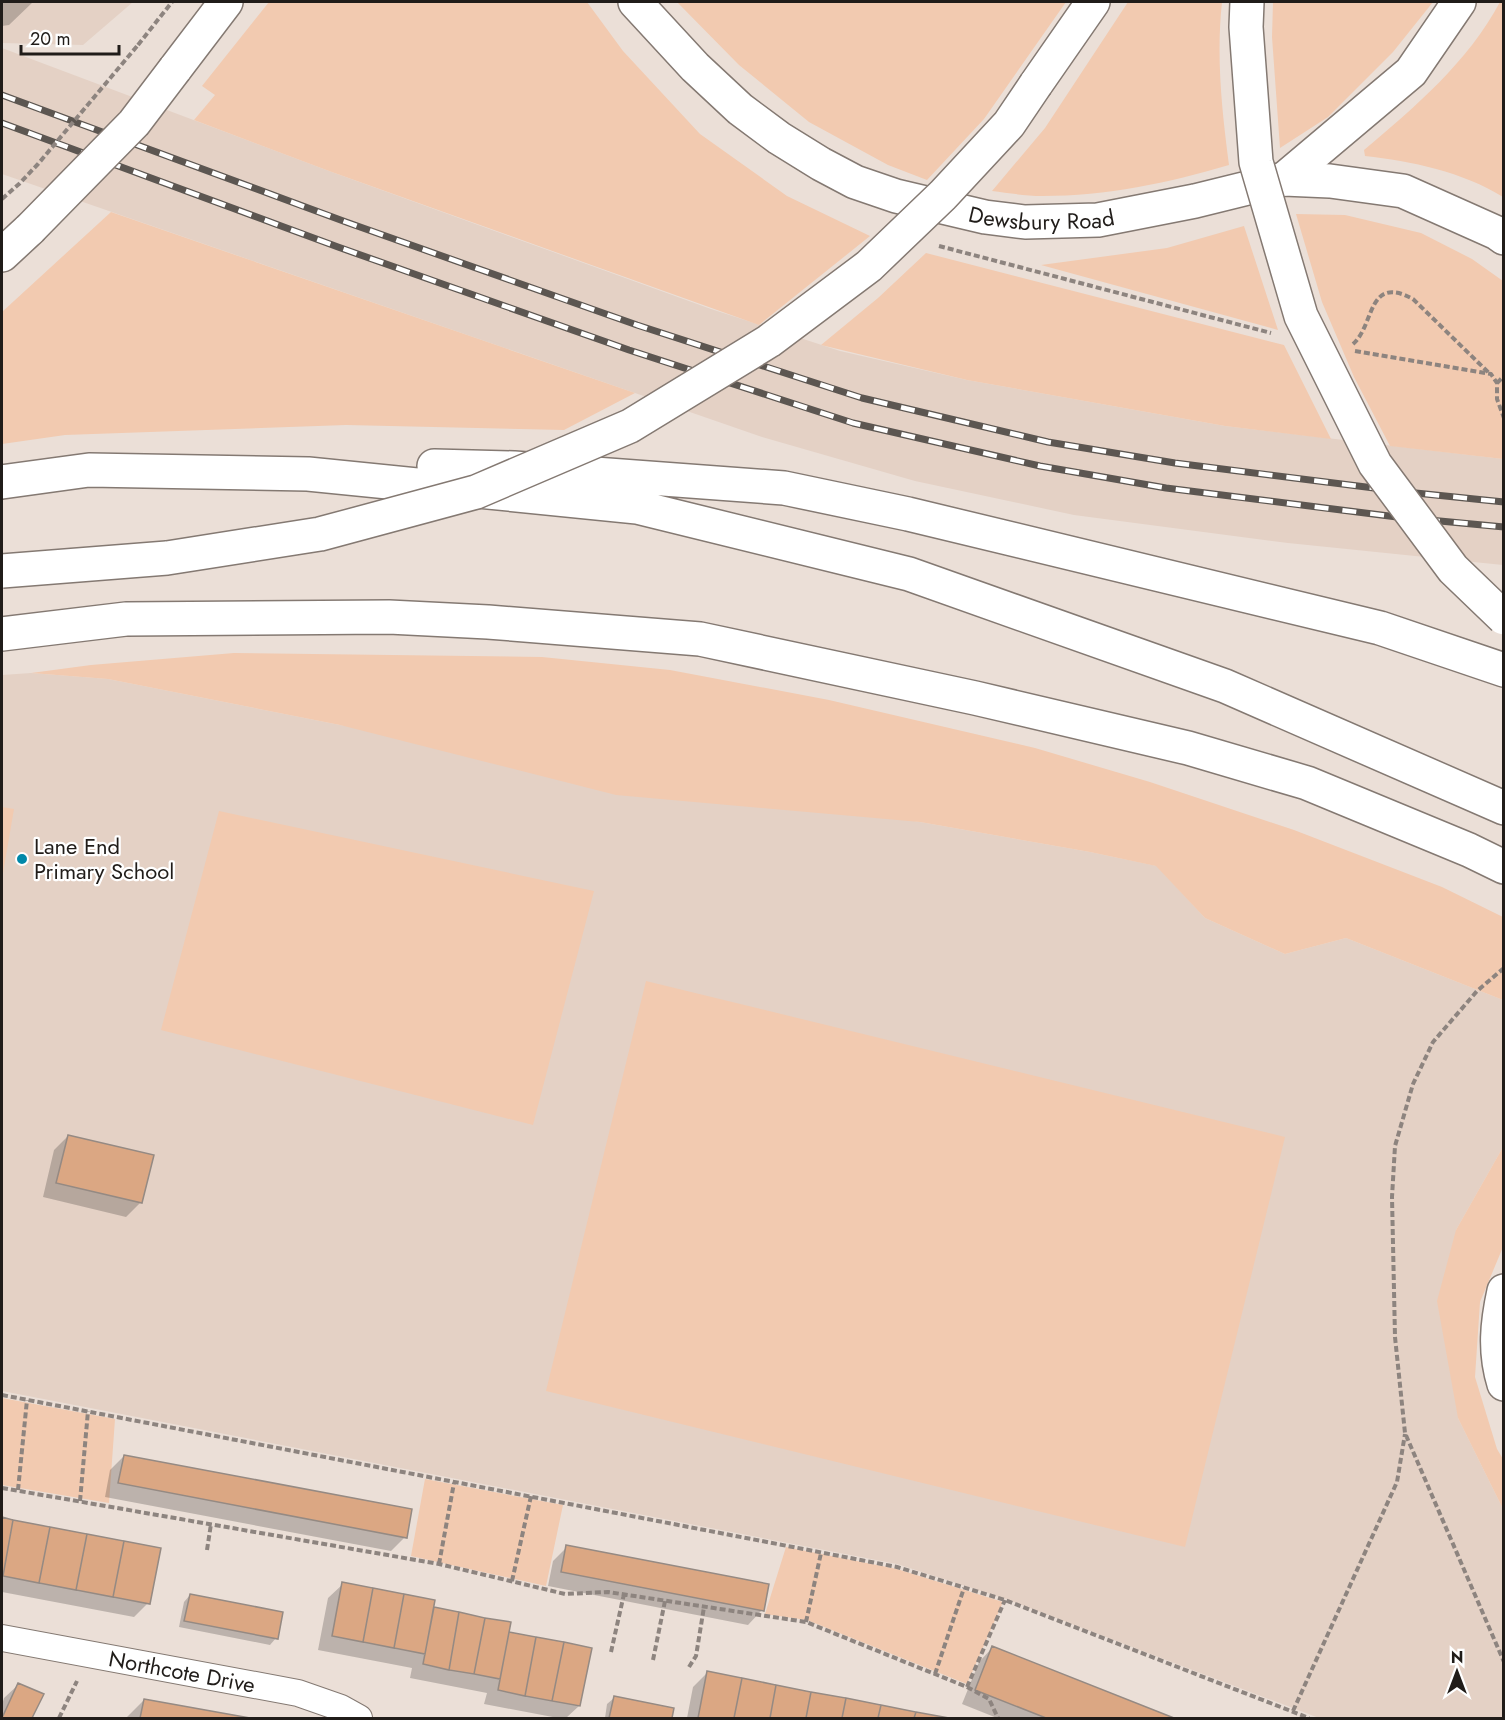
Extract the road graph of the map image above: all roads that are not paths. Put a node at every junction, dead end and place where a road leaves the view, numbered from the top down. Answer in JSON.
{"nodes":[{"id":1,"x":226,"y":2,"type":"edge"},
{"id":2,"x":635,"y":2,"type":"edge"},
{"id":3,"x":1093,"y":2,"type":"edge"},
{"id":4,"x":1247,"y":2,"type":"edge"},
{"id":5,"x":1459,"y":2,"type":"edge"},
{"id":6,"x":1284,"y":179,"type":"junction"},
{"id":7,"x":1503,"y":238,"type":"edge"},
{"id":8,"x":2,"y":255,"type":"edge"},
{"id":9,"x":123,"y":470,"type":"junction"},
{"id":10,"x":2,"y":482,"type":"edge"},
{"id":11,"x":2,"y":572,"type":"edge"},
{"id":12,"x":1503,"y":618,"type":"edge"},
{"id":13,"x":2,"y":634,"type":"edge"},
{"id":14,"x":1503,"y":670,"type":"edge"},
{"id":15,"x":1503,"y":808,"type":"edge"},
{"id":16,"x":1503,"y":867,"type":"edge"},
{"id":17,"x":1503,"y":1291,"type":"edge"},
{"id":18,"x":1503,"y":1384,"type":"edge"},
{"id":19,"x":2,"y":1638,"type":"edge"},
{"id":20,"x":359,"y":1719,"type":"edge"}],
"edges":[{"from":1,"to":8,"type":"main road","bridge":true},
{"from":2,"to":6,"type":"main road","name":"Dewsbury Road"},
{"from":3,"to":11,"type":"main road","bridge":true},
{"from":4,"to":12,"type":"main road","bridge":true},
{"from":5,"to":6,"type":"main road"},
{"from":6,"to":7,"type":"main road","name":"Dewsbury Road"},
{"from":9,"to":10,"type":"main road"},
{"from":9,"to":14,"type":"main road"},
{"from":9,"to":15,"type":"main road"},
{"from":13,"to":16,"type":"main road"},
{"from":17,"to":18,"type":"main road"},
{"from":19,"to":20,"type":"street","name":"Northcote Drive"}]}
